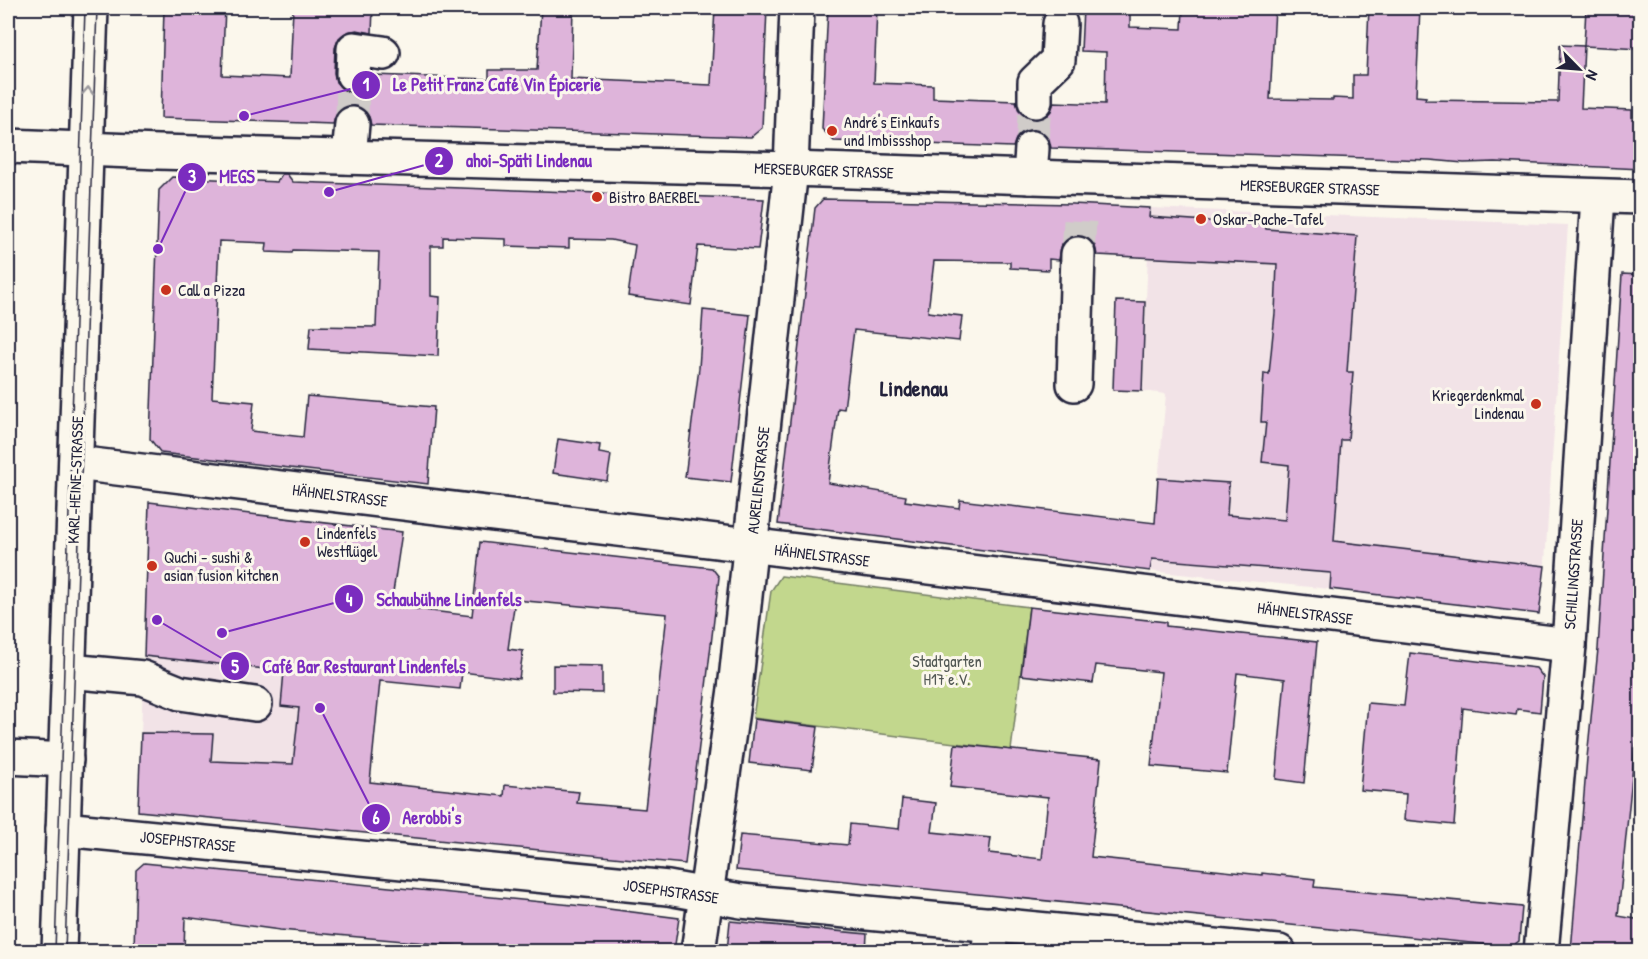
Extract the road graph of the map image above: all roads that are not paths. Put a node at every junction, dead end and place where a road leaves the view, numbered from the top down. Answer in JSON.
{"nodes":[{"id":1,"x":91,"y":8,"type":"edge"},
{"id":2,"x":797,"y":8,"type":"edge"},
{"id":3,"x":1060,"y":24,"type":"dead end"},
{"id":4,"x":383,"y":53,"type":"dead end"},
{"id":5,"x":353,"y":74,"type":"tunnel mouth"},
{"id":6,"x":1035,"y":101,"type":"tunnel mouth"},
{"id":7,"x":352,"y":124,"type":"tunnel mouth"},
{"id":8,"x":8,"y":146,"type":"edge"},
{"id":9,"x":86,"y":150,"type":"junction"},
{"id":10,"x":349,"y":157,"type":"junction"},
{"id":11,"x":791,"y":169,"type":"junction"},
{"id":12,"x":1598,"y":197,"type":"junction"},
{"id":13,"x":1641,"y":197,"type":"edge"},
{"id":14,"x":1078,"y":254,"type":"tunnel mouth"},
{"id":15,"x":1074,"y":384,"type":"dead end"},
{"id":16,"x":76,"y":463,"type":"junction"},
{"id":17,"x":751,"y":546,"type":"junction"},
{"id":18,"x":1569,"y":645,"type":"junction"},
{"id":19,"x":69,"y":671,"type":"junction"},
{"id":20,"x":255,"y":704,"type":"dead end"},
{"id":21,"x":8,"y":757,"type":"edge"},
{"id":22,"x":66,"y":760,"type":"junction"},
{"id":23,"x":63,"y":829,"type":"junction"},
{"id":24,"x":705,"y":894,"type":"junction"},
{"id":25,"x":990,"y":938,"type":"edge"},
{"id":26,"x":59,"y":951,"type":"edge"},
{"id":27,"x":698,"y":951,"type":"edge"},
{"id":28,"x":1279,"y":951,"type":"edge"},
{"id":29,"x":1541,"y":951,"type":"edge"}],
"edges":[{"from":9,"to":1,"type":"street","name":"KARL-HEINE-STRASSE","one_way":true},
{"from":2,"to":11,"type":"street","name":"AURELIENSTRASSE"},
{"from":3,"to":6,"type":"street"},
{"from":4,"to":5,"type":"street"},
{"from":7,"to":10,"type":"street"},
{"from":8,"to":9,"type":"street","name":"MERSEBURGER STRASSE"},
{"from":9,"to":10,"type":"street","name":"MERSEBURGER STRASSE"},
{"from":9,"to":16,"type":"street","name":"KARL-HEINE-STRASSE"},
{"from":10,"to":11,"type":"street","name":"MERSEBURGER STRASSE"},
{"from":11,"to":12,"type":"street","name":"MERSEBURGER STRASSE"},
{"from":11,"to":17,"type":"street","name":"AURELIENSTRASSE"},
{"from":12,"to":13,"type":"street","name":"MERSEBURGER STRASSE"},
{"from":12,"to":18,"type":"street","name":"SCHILLINGSTRASSE"},
{"from":14,"to":15,"type":"street"},
{"from":16,"to":17,"type":"street","name":"HÄHNELSTRASSE"},
{"from":16,"to":19,"type":"street","name":"KARL-HEINE-STRASSE"},
{"from":17,"to":18,"type":"street","name":"HÄHNELSTRASSE"},
{"from":17,"to":24,"type":"street","name":"AURELIENSTRASSE"},
{"from":18,"to":29,"type":"street","name":"SCHILLINGSTRASSE"},
{"from":19,"to":20,"type":"street"},
{"from":19,"to":22,"type":"street","name":"KARL-HEINE-STRASSE"},
{"from":21,"to":22,"type":"street"},
{"from":22,"to":23,"type":"street","name":"KARL-HEINE-STRASSE"},
{"from":23,"to":24,"type":"street","name":"JOSEPHSTRASSE"},
{"from":23,"to":26,"type":"street","name":"KARL-HEINE-STRASSE"},
{"from":24,"to":25,"type":"street","name":"JOSEPHSTRASSE"},
{"from":24,"to":27,"type":"street","name":"AURELIENSTRASSE"},
{"from":25,"to":28,"type":"street","name":"JOSEPHSTRASSE"}]}
